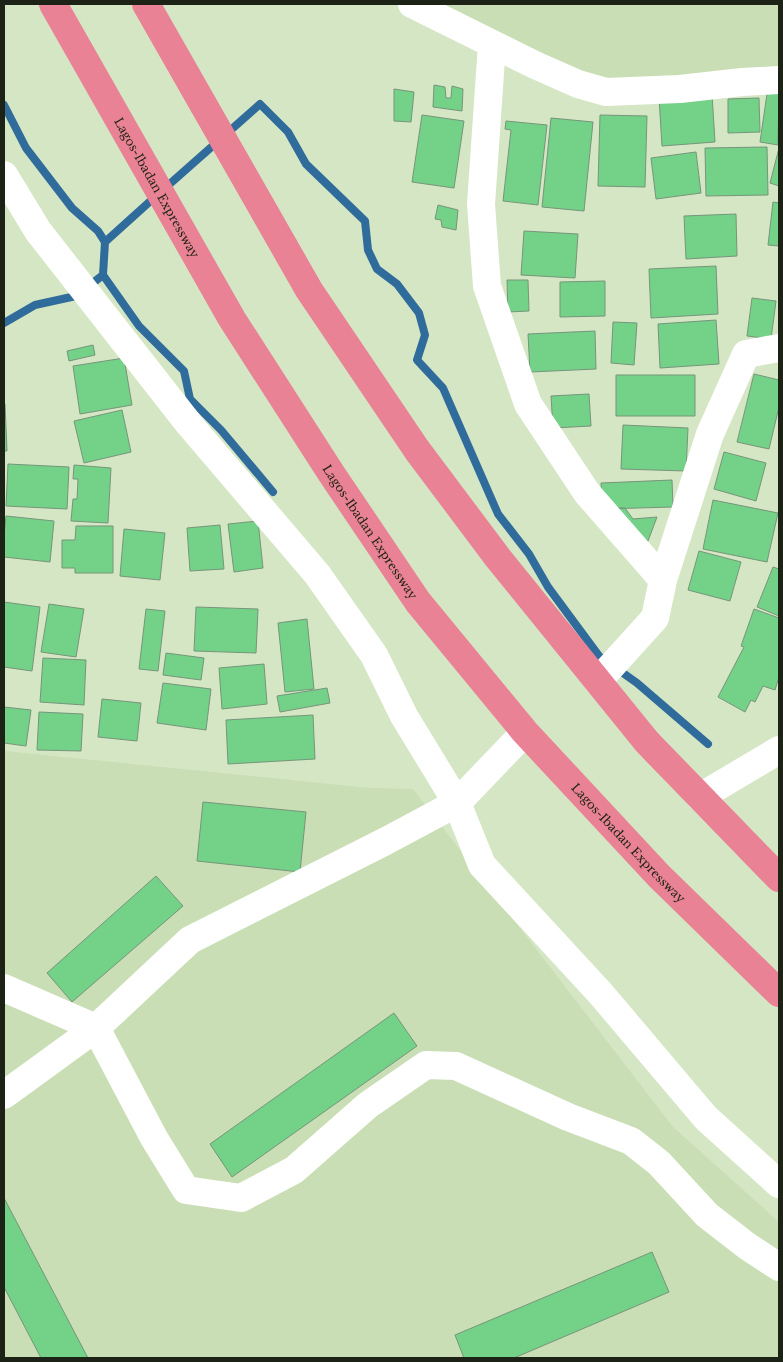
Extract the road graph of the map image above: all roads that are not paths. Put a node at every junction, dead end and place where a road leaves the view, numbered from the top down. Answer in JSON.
{"nodes":[{"id":1,"x":53,"y":4,"type":"edge"},
{"id":2,"x":146,"y":4,"type":"edge"},
{"id":3,"x":412,"y":4,"type":"edge"},
{"id":4,"x":492,"y":44,"type":"junction"},
{"id":5,"x":779,"y":80,"type":"edge"},
{"id":6,"x":4,"y":175,"type":"edge"},
{"id":7,"x":779,"y":348,"type":"edge"},
{"id":8,"x":663,"y":580,"type":"junction"},
{"id":9,"x":598,"y":682,"type":"junction"},
{"id":10,"x":525,"y":732,"type":"junction"},
{"id":11,"x":779,"y":750,"type":"edge"},
{"id":12,"x":700,"y":796,"type":"junction"},
{"id":13,"x":457,"y":803,"type":"junction"},
{"id":14,"x":779,"y":878,"type":"edge"},
{"id":15,"x":4,"y":988,"type":"edge"},
{"id":16,"x":779,"y":993,"type":"edge"},
{"id":17,"x":96,"y":1028,"type":"junction"},
{"id":18,"x":4,"y":1095,"type":"edge"},
{"id":19,"x":779,"y":1184,"type":"edge"},
{"id":20,"x":779,"y":1267,"type":"edge"}],
"edges":[{"from":1,"to":10,"type":"highway","name":"Lagos-Ibadan Expressway"},
{"from":2,"to":9,"type":"highway"},
{"from":3,"to":4,"type":"street"},
{"from":4,"to":5,"type":"street"},
{"from":4,"to":8,"type":"street"},
{"from":6,"to":13,"type":"street"},
{"from":7,"to":8,"type":"street"},
{"from":8,"to":9,"type":"street"},
{"from":9,"to":12,"type":"highway"},
{"from":10,"to":13,"type":"street"},
{"from":10,"to":16,"type":"highway","name":"Lagos-Ibadan Expressway"},
{"from":11,"to":12,"type":"street"},
{"from":12,"to":14,"type":"highway"},
{"from":13,"to":17,"type":"street"},
{"from":13,"to":19,"type":"street"},
{"from":15,"to":17,"type":"street"},
{"from":17,"to":18,"type":"street"},
{"from":17,"to":20,"type":"street"}]}
